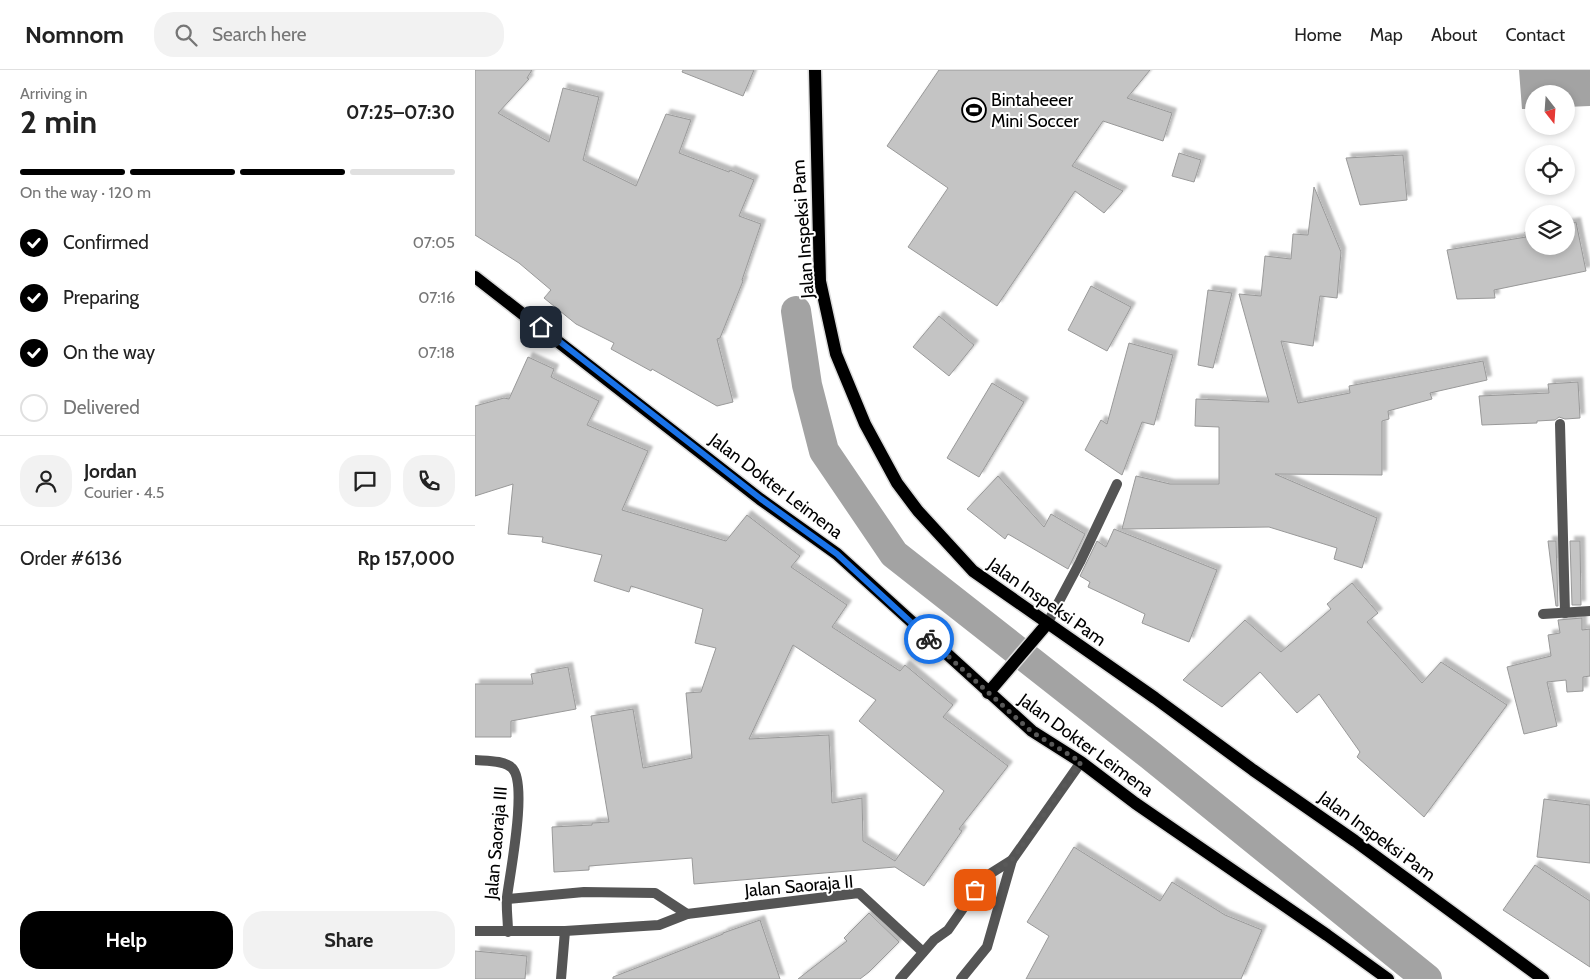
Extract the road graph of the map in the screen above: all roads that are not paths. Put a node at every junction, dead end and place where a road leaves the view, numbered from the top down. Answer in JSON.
{"nodes":[{"id":1,"x":815,"y":70,"type":"edge"},
{"id":2,"x":475,"y":277,"type":"edge"},
{"id":3,"x":1559,"y":424,"type":"dead end"},
{"id":4,"x":1117,"y":484,"type":"dead end"},
{"id":5,"x":1590,"y":611,"type":"edge"},
{"id":6,"x":1565,"y":612,"type":"junction"},
{"id":7,"x":1543,"y":614,"type":"dead end"},
{"id":8,"x":1047,"y":624,"type":"junction"},
{"id":9,"x":988,"y":693,"type":"junction"},
{"id":10,"x":475,"y":760,"type":"edge"},
{"id":11,"x":1081,"y":762,"type":"junction"},
{"id":12,"x":1012,"y":860,"type":"junction"},
{"id":13,"x":507,"y":899,"type":"junction"},
{"id":14,"x":687,"y":914,"type":"junction"},
{"id":15,"x":475,"y":931,"type":"edge"},
{"id":16,"x":565,"y":931,"type":"junction"},
{"id":17,"x":509,"y":932,"type":"junction"},
{"id":18,"x":923,"y":952,"type":"junction"},
{"id":19,"x":561,"y":979,"type":"edge"},
{"id":20,"x":900,"y":979,"type":"edge"},
{"id":21,"x":961,"y":979,"type":"edge"},
{"id":22,"x":1388,"y":979,"type":"edge"},
{"id":23,"x":1543,"y":979,"type":"edge"}],
"edges":[{"from":1,"to":8,"type":"main road","name":"Jalan Inspeksi Pam"},
{"from":2,"to":9,"type":"main road","name":"Jalan Dokter Leimena"},
{"from":3,"to":6,"type":"street"},
{"from":4,"to":8,"type":"street"},
{"from":5,"to":6,"type":"street"},
{"from":6,"to":7,"type":"street"},
{"from":8,"to":9,"type":"main road"},
{"from":8,"to":23,"type":"main road","name":"Jalan Inspeksi Pam"},
{"from":9,"to":11,"type":"main road","name":"Jalan Dokter Leimena"},
{"from":10,"to":13,"type":"street","name":"Jalan Saoraja III"},
{"from":11,"to":12,"type":"street"},
{"from":11,"to":22,"type":"main road","name":"Jalan Dokter Leimena"},
{"from":12,"to":18,"type":"street"},
{"from":12,"to":21,"type":"street"},
{"from":13,"to":14,"type":"street"},
{"from":13,"to":17,"type":"street","name":"Jalan Saoraja III"},
{"from":14,"to":16,"type":"street","name":"Jalan Saoraja II"},
{"from":14,"to":18,"type":"street","name":"Jalan Saoraja II"},
{"from":15,"to":17,"type":"street","name":"Jalan Saoraja II"},
{"from":16,"to":17,"type":"street","name":"Jalan Saoraja II"},
{"from":16,"to":19,"type":"street"},
{"from":18,"to":20,"type":"street"}]}
